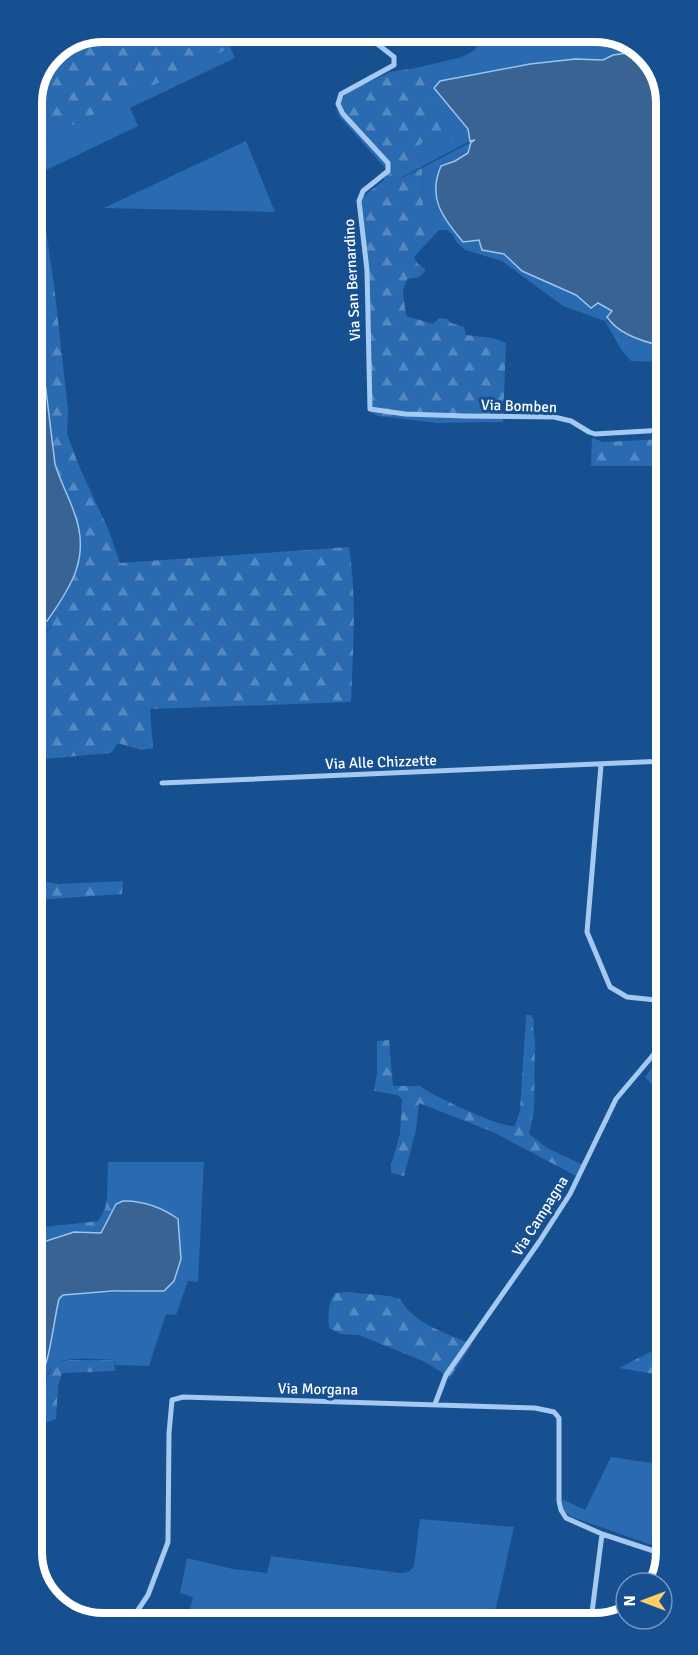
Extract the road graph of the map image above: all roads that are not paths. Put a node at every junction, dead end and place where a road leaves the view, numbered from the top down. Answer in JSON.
{"nodes":[{"id":1,"x":375,"y":42,"type":"edge"},
{"id":2,"x":370,"y":409,"type":"joint"},
{"id":3,"x":656,"y":430,"type":"edge"},
{"id":4,"x":656,"y":762,"type":"edge"},
{"id":5,"x":601,"y":765,"type":"junction"},
{"id":6,"x":162,"y":783,"type":"dead end"},
{"id":7,"x":656,"y":1000,"type":"edge"},
{"id":8,"x":656,"y":1052,"type":"edge"},
{"id":9,"x":435,"y":1404,"type":"junction"},
{"id":10,"x":602,"y":1534,"type":"junction"},
{"id":11,"x":656,"y":1552,"type":"edge"},
{"id":12,"x":136,"y":1613,"type":"edge"},
{"id":13,"x":592,"y":1613,"type":"edge"}],
"edges":[{"from":1,"to":2,"type":"street","name":"Via San Bernardino"},
{"from":2,"to":3,"type":"street","name":"Via Bomben"},
{"from":4,"to":5,"type":"street","name":"Via Alle Chizzette"},
{"from":5,"to":6,"type":"street","name":"Via Alle Chizzette"},
{"from":5,"to":7,"type":"street"},
{"from":8,"to":9,"type":"street","name":"Via Campagna"},
{"from":9,"to":10,"type":"street","name":"Via Morgana"},
{"from":9,"to":12,"type":"street","name":"Via Morgana"},
{"from":10,"to":11,"type":"street","name":"Via Morgana"},
{"from":10,"to":13,"type":"street"}]}
